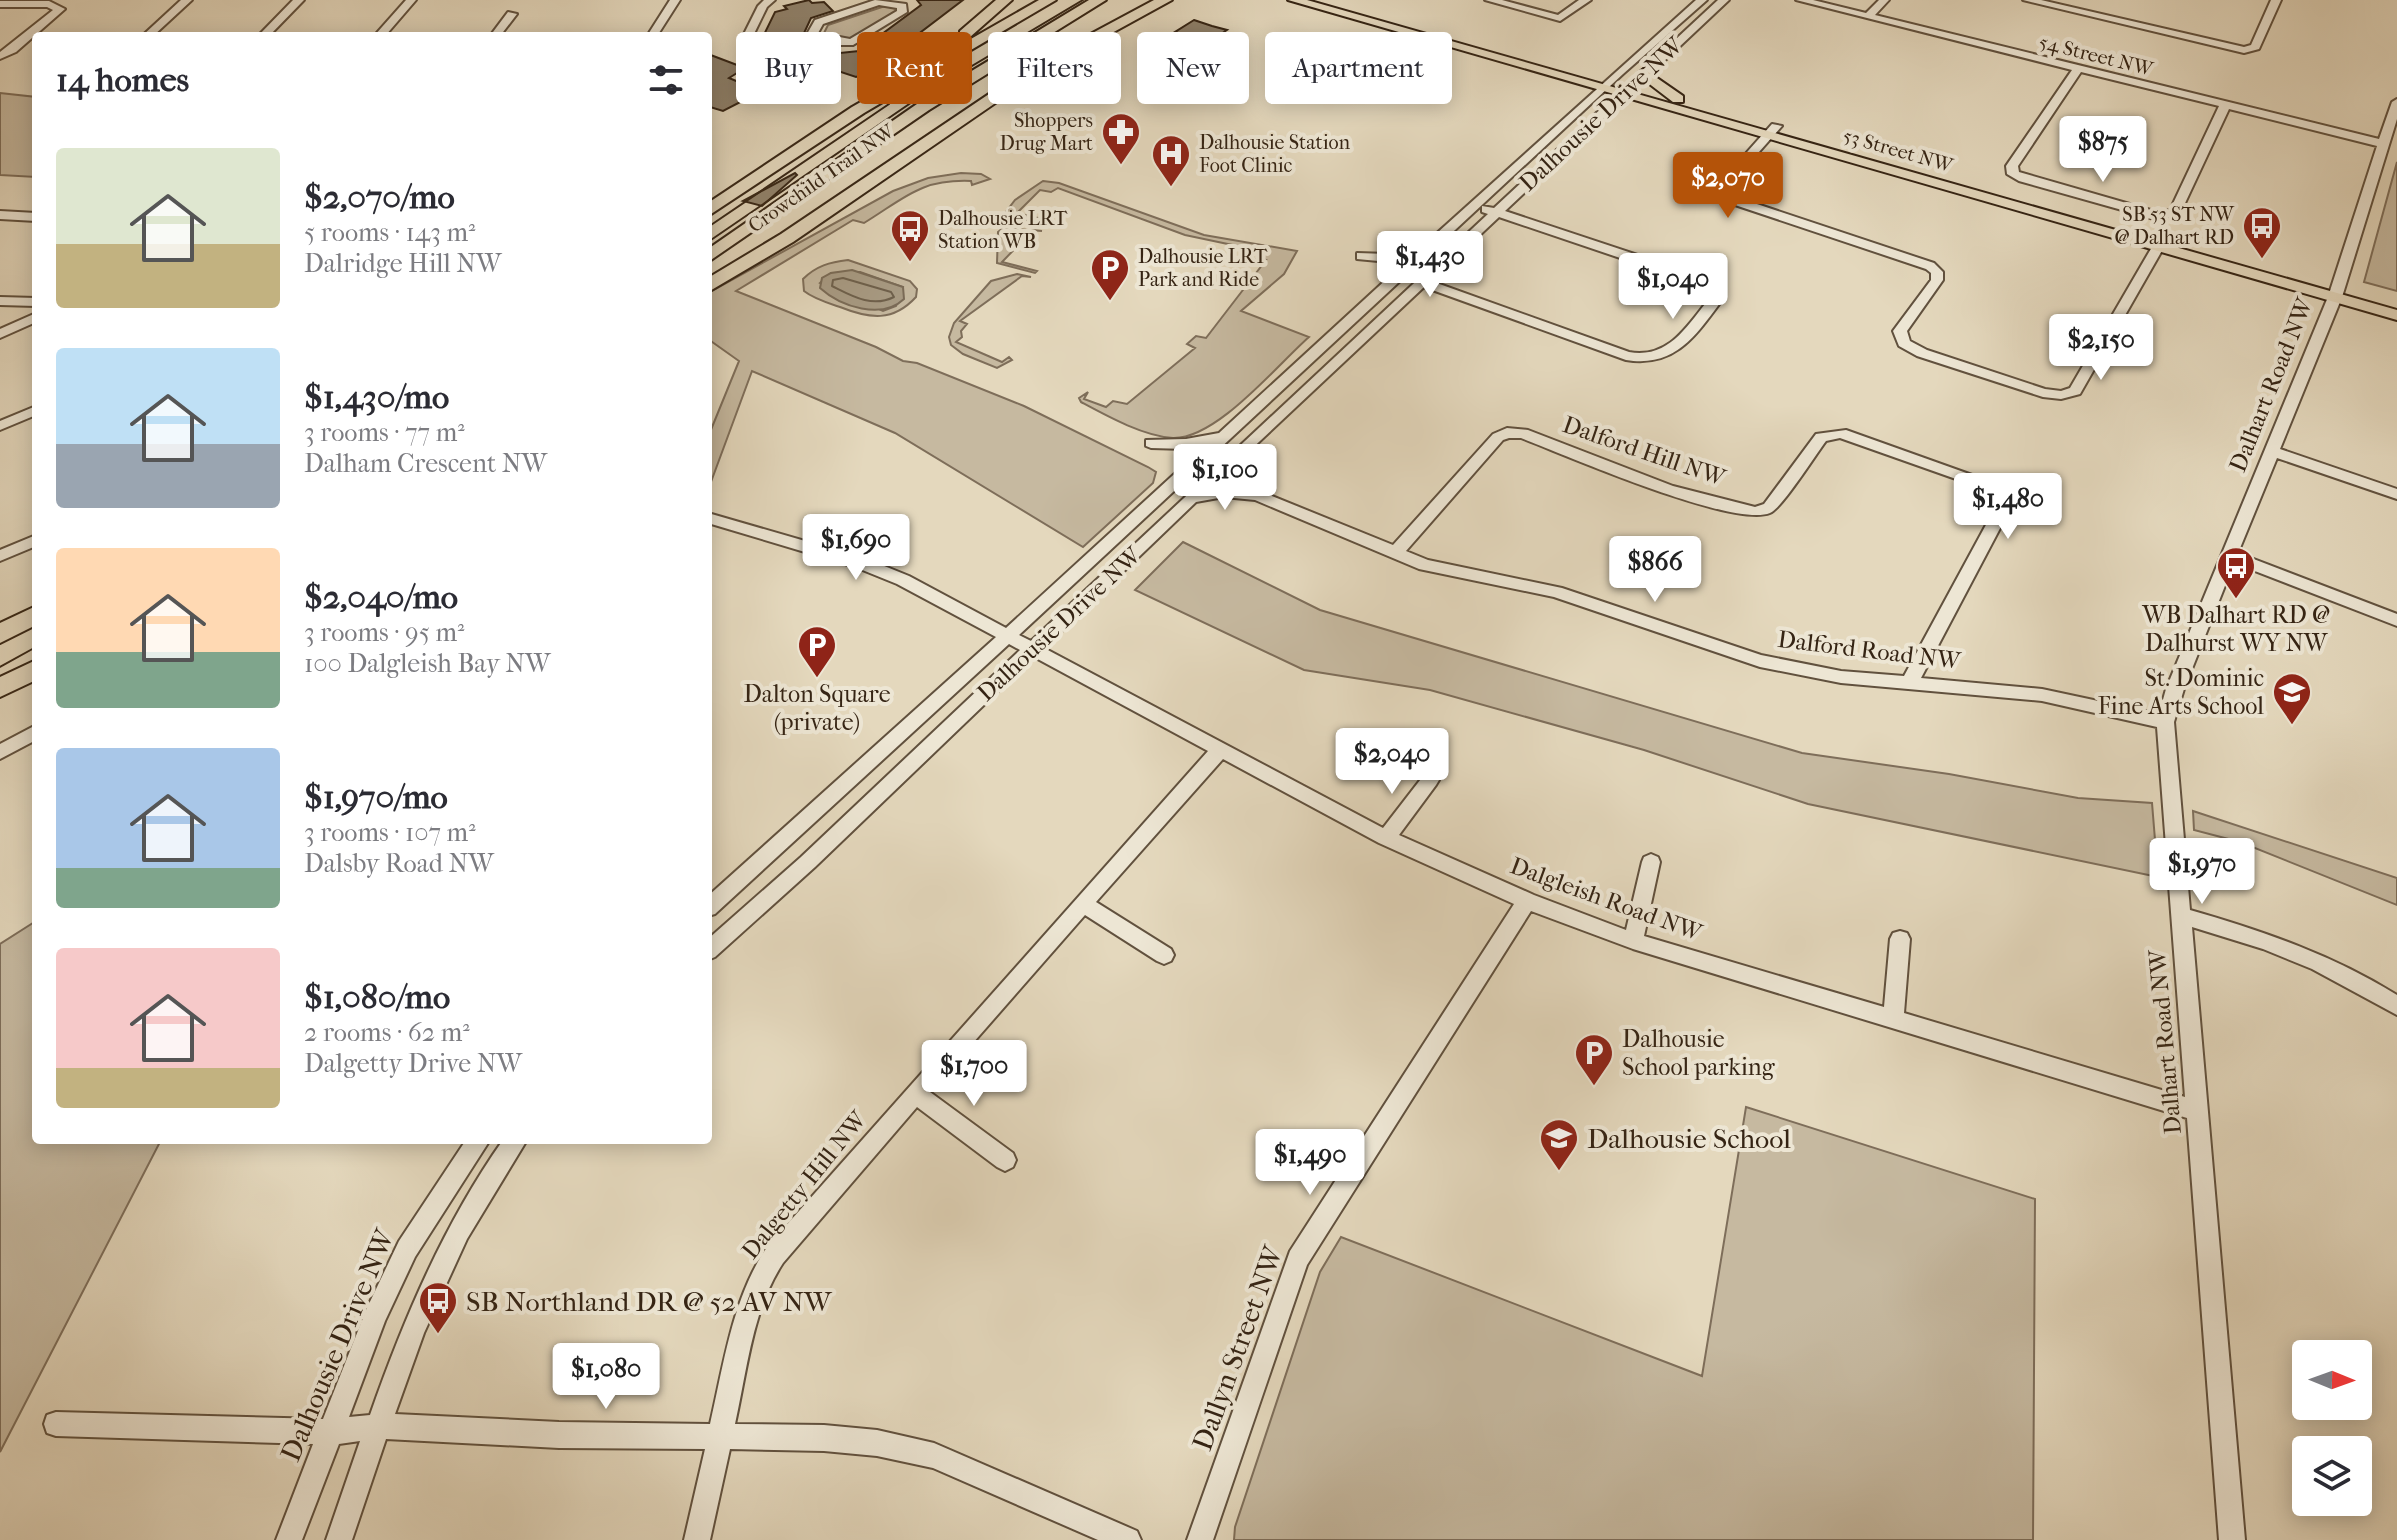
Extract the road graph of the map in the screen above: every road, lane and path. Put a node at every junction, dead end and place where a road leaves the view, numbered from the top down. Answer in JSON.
{"nodes":[{"id":1,"x":187,"y":0,"type":"edge"},
{"id":2,"x":299,"y":0,"type":"edge"},
{"id":3,"x":411,"y":0,"type":"edge"},
{"id":4,"x":675,"y":0,"type":"edge"},
{"id":5,"x":770,"y":0,"type":"edge"},
{"id":6,"x":846,"y":0,"type":"edge"},
{"id":7,"x":1005,"y":0,"type":"edge"},
{"id":8,"x":1049,"y":0,"type":"edge"},
{"id":9,"x":1099,"y":0,"type":"edge"},
{"id":10,"x":1165,"y":0,"type":"edge"},
{"id":11,"x":1175,"y":0,"type":"edge"},
{"id":12,"x":1294,"y":0,"type":"edge"},
{"id":13,"x":1330,"y":0,"type":"edge"},
{"id":14,"x":1490,"y":0,"type":"edge"},
{"id":15,"x":1586,"y":0,"type":"edge"},
{"id":16,"x":1702,"y":0,"type":"edge"},
{"id":17,"x":1724,"y":0,"type":"edge"},
{"id":18,"x":1801,"y":0,"type":"edge"},
{"id":19,"x":1884,"y":0,"type":"edge"},
{"id":20,"x":2028,"y":0,"type":"edge"},
{"id":21,"x":2276,"y":0,"type":"edge"},
{"id":22,"x":5,"y":3,"type":"edge"},
{"id":23,"x":857,"y":7,"type":"junction"},
{"id":24,"x":512,"y":14,"type":"dead end"},
{"id":25,"x":1139,"y":15,"type":"junction"},
{"id":26,"x":1869,"y":16,"type":"junction"},
{"id":27,"x":33,"y":32,"type":"edge"},
{"id":28,"x":151,"y":32,"type":"edge"},
{"id":29,"x":267,"y":32,"type":"edge"},
{"id":30,"x":383,"y":32,"type":"edge"},
{"id":31,"x":498,"y":32,"type":"edge"},
{"id":32,"x":655,"y":32,"type":"edge"},
{"id":33,"x":750,"y":32,"type":"edge"},
{"id":34,"x":32,"y":33,"type":"edge"},
{"id":35,"x":0,"y":56,"type":"edge"},
{"id":36,"x":1541,"y":69,"type":"junction"},
{"id":37,"x":2077,"y":70,"type":"junction"},
{"id":38,"x":1644,"y":73,"type":"junction"},
{"id":39,"x":1608,"y":83,"type":"junction"},
{"id":40,"x":1627,"y":89,"type":"junction"},
{"id":41,"x":1678,"y":99,"type":"junction"},
{"id":42,"x":1590,"y":101,"type":"junction"},
{"id":43,"x":2397,"y":102,"type":"edge"},
{"id":44,"x":2225,"y":105,"type":"junction"},
{"id":45,"x":858,"y":110,"type":"junction"},
{"id":46,"x":1772,"y":130,"type":"junction"},
{"id":47,"x":2384,"y":144,"type":"junction"},
{"id":48,"x":1476,"y":206,"type":"junction"},
{"id":49,"x":712,"y":208,"type":"edge"},
{"id":50,"x":1495,"y":212,"type":"junction"},
{"id":51,"x":2,"y":216,"type":"edge"},
{"id":52,"x":32,"y":217,"type":"edge"},
{"id":53,"x":1436,"y":242,"type":"junction"},
{"id":54,"x":2158,"y":247,"type":"junction"},
{"id":55,"x":712,"y":254,"type":"edge"},
{"id":56,"x":1361,"y":256,"type":"dead end"},
{"id":57,"x":1421,"y":282,"type":"junction"},
{"id":58,"x":712,"y":283,"type":"edge"},
{"id":59,"x":2337,"y":291,"type":"junction"},
{"id":60,"x":0,"y":301,"type":"edge"},
{"id":61,"x":2397,"y":301,"type":"edge"},
{"id":62,"x":32,"y":302,"type":"edge"},
{"id":63,"x":2397,"y":315,"type":"edge"},
{"id":64,"x":32,"y":319,"type":"edge"},
{"id":65,"x":0,"y":334,"type":"edge"},
{"id":66,"x":32,"y":412,"type":"edge"},
{"id":67,"x":0,"y":426,"type":"edge"},
{"id":68,"x":1225,"y":436,"type":"junction"},
{"id":69,"x":1151,"y":443,"type":"dead end"},
{"id":70,"x":2272,"y":451,"type":"junction"},
{"id":71,"x":1238,"y":454,"type":"junction"},
{"id":72,"x":2397,"y":494,"type":"edge"},
{"id":73,"x":1257,"y":495,"type":"junction"},
{"id":74,"x":1192,"y":498,"type":"junction"},
{"id":75,"x":712,"y":519,"type":"edge"},
{"id":76,"x":32,"y":542,"type":"edge"},
{"id":77,"x":1394,"y":554,"type":"junction"},
{"id":78,"x":2229,"y":555,"type":"junction"},
{"id":79,"x":0,"y":556,"type":"edge"},
{"id":80,"x":32,"y":606,"type":"edge"},
{"id":81,"x":32,"y":616,"type":"edge"},
{"id":82,"x":2397,"y":620,"type":"edge"},
{"id":83,"x":0,"y":623,"type":"edge"},
{"id":84,"x":0,"y":634,"type":"edge"},
{"id":85,"x":1008,"y":635,"type":"junction"},
{"id":86,"x":1032,"y":649,"type":"junction"},
{"id":87,"x":32,"y":671,"type":"edge"},
{"id":88,"x":1910,"y":682,"type":"junction"},
{"id":89,"x":0,"y":688,"type":"edge"},
{"id":90,"x":2165,"y":722,"type":"junction"},
{"id":91,"x":32,"y":734,"type":"edge"},
{"id":92,"x":1220,"y":750,"type":"junction"},
{"id":93,"x":0,"y":752,"type":"edge"},
{"id":94,"x":1430,"y":780,"type":"dead end"},
{"id":95,"x":1386,"y":838,"type":"junction"},
{"id":96,"x":1651,"y":862,"type":"dead end"},
{"id":97,"x":1527,"y":901,"type":"junction"},
{"id":98,"x":712,"y":904,"type":"edge"},
{"id":99,"x":1084,"y":904,"type":"junction"},
{"id":100,"x":2181,"y":916,"type":"junction"},
{"id":101,"x":1900,"y":939,"type":"dead end"},
{"id":102,"x":1633,"y":941,"type":"junction"},
{"id":103,"x":712,"y":947,"type":"edge"},
{"id":104,"x":1164,"y":955,"type":"dead end"},
{"id":105,"x":2397,"y":1006,"type":"edge"},
{"id":106,"x":1893,"y":1019,"type":"junction"},
{"id":107,"x":915,"y":1093,"type":"junction"},
{"id":108,"x":2197,"y":1111,"type":"junction"},
{"id":109,"x":476,"y":1144,"type":"edge"},
{"id":110,"x":513,"y":1144,"type":"edge"},
{"id":111,"x":1005,"y":1160,"type":"dead end"},
{"id":112,"x":56,"y":1424,"type":"dead end"},
{"id":113,"x":379,"y":1426,"type":"junction"},
{"id":114,"x":331,"y":1432,"type":"junction"},
{"id":115,"x":719,"y":1438,"type":"junction"},
{"id":116,"x":289,"y":1540,"type":"edge"},
{"id":117,"x":339,"y":1540,"type":"edge"},
{"id":118,"x":697,"y":1540,"type":"edge"},
{"id":119,"x":1128,"y":1540,"type":"edge"},
{"id":120,"x":1200,"y":1540,"type":"edge"},
{"id":121,"x":2232,"y":1540,"type":"edge"}],
"edges":[{"from":1,"to":28,"type":"street"},
{"from":2,"to":29,"type":"street"},
{"from":3,"to":30,"type":"street"},
{"from":4,"to":32,"type":"street"},
{"from":5,"to":33,"type":"street"},
{"from":6,"to":23,"type":"street"},
{"from":7,"to":45,"type":"highway"},
{"from":8,"to":45,"type":"highway","name":"Crowchild Trail NW"},
{"from":9,"to":55,"type":"highway","name":"Crowchild Trail NW"},
{"from":10,"to":25,"type":"highway"},
{"from":11,"to":25,"type":"highway"},
{"from":12,"to":36,"type":"main road","name":"53 Street NW"},
{"from":13,"to":39,"type":"main road","name":"53 Street NW"},
{"from":14,"to":15,"type":"street"},
{"from":16,"to":39,"type":"street","name":"Dalhousie Drive NW"},
{"from":17,"to":38,"type":"street","name":"Dalhousie Drive NW"},
{"from":18,"to":26,"type":"street","name":"54 Street NW"},
{"from":19,"to":26,"type":"street"},
{"from":20,"to":21,"type":"street"},
{"from":22,"to":27,"type":"street"},
{"from":23,"to":23,"type":"street"},
{"from":24,"to":31,"type":"street"},
{"from":25,"to":58,"type":"highway"},
{"from":26,"to":37,"type":"street","name":"54 Street NW"},
{"from":34,"to":35,"type":"street"},
{"from":36,"to":39,"type":"main road","name":"53 Street NW"},
{"from":36,"to":42,"type":"main road"},
{"from":37,"to":44,"type":"street","name":"54 Street NW"},
{"from":37,"to":44,"type":"street"},
{"from":38,"to":40,"type":"street","name":"Dalhousie Drive NW"},
{"from":38,"to":41,"type":"main road"},
{"from":39,"to":40,"type":"main road","name":"53 Street NW"},
{"from":39,"to":42,"type":"street","name":"Dalhousie Drive NW"},
{"from":40,"to":41,"type":"main road","name":"53 Street NW"},
{"from":40,"to":46,"type":"main road","name":"53 Street NW"},
{"from":40,"to":50,"type":"street","name":"Dalhousie Drive NW"},
{"from":41,"to":46,"type":"main road","name":"53 Street NW"},
{"from":42,"to":48,"type":"street","name":"Dalhousie Drive NW"},
{"from":43,"to":47,"type":"street","name":"Dalhart Road NW"},
{"from":44,"to":47,"type":"street","name":"54 Street NW"},
{"from":45,"to":49,"type":"highway","name":"Crowchild Trail NW"},
{"from":46,"to":54,"type":"main road","name":"53 Street NW"},
{"from":46,"to":54,"type":"street"},
{"from":46,"to":59,"type":"main road","name":"53 Street NW"},
{"from":47,"to":59,"type":"street","name":"Dalhart Road NW"},
{"from":48,"to":50,"type":"street"},
{"from":48,"to":53,"type":"street","name":"Dalhousie Drive NW"},
{"from":50,"to":57,"type":"street","name":"Dalhousie Drive NW"},
{"from":50,"to":57,"type":"street"},
{"from":51,"to":52,"type":"street"},
{"from":53,"to":56,"type":"street"},
{"from":53,"to":68,"type":"street","name":"Dalhousie Drive NW"},
{"from":54,"to":59,"type":"main road","name":"53 Street NW"},
{"from":57,"to":71,"type":"street","name":"Dalhousie Drive NW"},
{"from":59,"to":61,"type":"main road","name":"53 Street NW"},
{"from":59,"to":63,"type":"main road","name":"53 Street NW"},
{"from":59,"to":70,"type":"street","name":"Dalhart Road NW"},
{"from":60,"to":62,"type":"street"},
{"from":64,"to":65,"type":"street"},
{"from":66,"to":67,"type":"street"},
{"from":68,"to":69,"type":"street"},
{"from":68,"to":85,"type":"street","name":"Dalhousie Drive NW"},
{"from":70,"to":72,"type":"street"},
{"from":70,"to":78,"type":"street","name":"Dalhart Road NW"},
{"from":71,"to":73,"type":"street"},
{"from":71,"to":74,"type":"street","name":"Dalhousie Drive NW"},
{"from":73,"to":74,"type":"street"},
{"from":73,"to":77,"type":"street","name":"Dalford Road NW"},
{"from":74,"to":86,"type":"street","name":"Dalhousie Drive NW"},
{"from":75,"to":85,"type":"street","name":"Dalgleish Road NW"},
{"from":76,"to":79,"type":"street"},
{"from":77,"to":88,"type":"street","name":"Dalford Road NW"},
{"from":77,"to":88,"type":"street","name":"Dalford Hill NW"},
{"from":78,"to":82,"type":"street"},
{"from":78,"to":90,"type":"street","name":"Dalhart Road NW"},
{"from":80,"to":83,"type":"highway"},
{"from":81,"to":84,"type":"highway"},
{"from":85,"to":86,"type":"street","name":"Dalgleish Road NW"},
{"from":85,"to":98,"type":"street","name":"Dalhousie Drive NW"},
{"from":86,"to":92,"type":"street","name":"Dalgleish Road NW"},
{"from":86,"to":103,"type":"street","name":"Dalhousie Drive NW"},
{"from":87,"to":89,"type":"highway"},
{"from":88,"to":90,"type":"street","name":"Dalford Road NW"},
{"from":90,"to":100,"type":"street","name":"Dalhart Road NW"},
{"from":91,"to":93,"type":"street"},
{"from":92,"to":95,"type":"street","name":"Dalgleish Road NW"},
{"from":92,"to":99,"type":"street","name":"Dalgetty Hill NW"},
{"from":94,"to":95,"type":"street"},
{"from":95,"to":97,"type":"street","name":"Dalgleish Road NW"},
{"from":96,"to":102,"type":"street"},
{"from":97,"to":102,"type":"street","name":"Dalgleish Road NW"},
{"from":97,"to":120,"type":"street","name":"Dallyn Street NW"},
{"from":99,"to":104,"type":"street"},
{"from":99,"to":107,"type":"street","name":"Dalgetty Hill NW"},
{"from":100,"to":105,"type":"street"},
{"from":100,"to":108,"type":"street","name":"Dalhart Road NW"},
{"from":101,"to":106,"type":"street"},
{"from":102,"to":106,"type":"street","name":"Dalgleish Road NW"},
{"from":106,"to":108,"type":"street","name":"Dalgleish Road NW"},
{"from":107,"to":111,"type":"street"},
{"from":107,"to":115,"type":"street","name":"Dalgetty Hill NW"},
{"from":108,"to":121,"type":"street","name":"Dalhart Road NW"},
{"from":109,"to":114,"type":"street","name":"Dalhousie Drive NW"},
{"from":110,"to":113,"type":"street"},
{"from":112,"to":114,"type":"street"},
{"from":113,"to":114,"type":"street"},
{"from":113,"to":115,"type":"street"},
{"from":113,"to":117,"type":"street"},
{"from":114,"to":116,"type":"street","name":"Dalhousie Drive NW"},
{"from":115,"to":118,"type":"street","name":"Dalgetty Hill NW"},
{"from":115,"to":119,"type":"street"}]}
